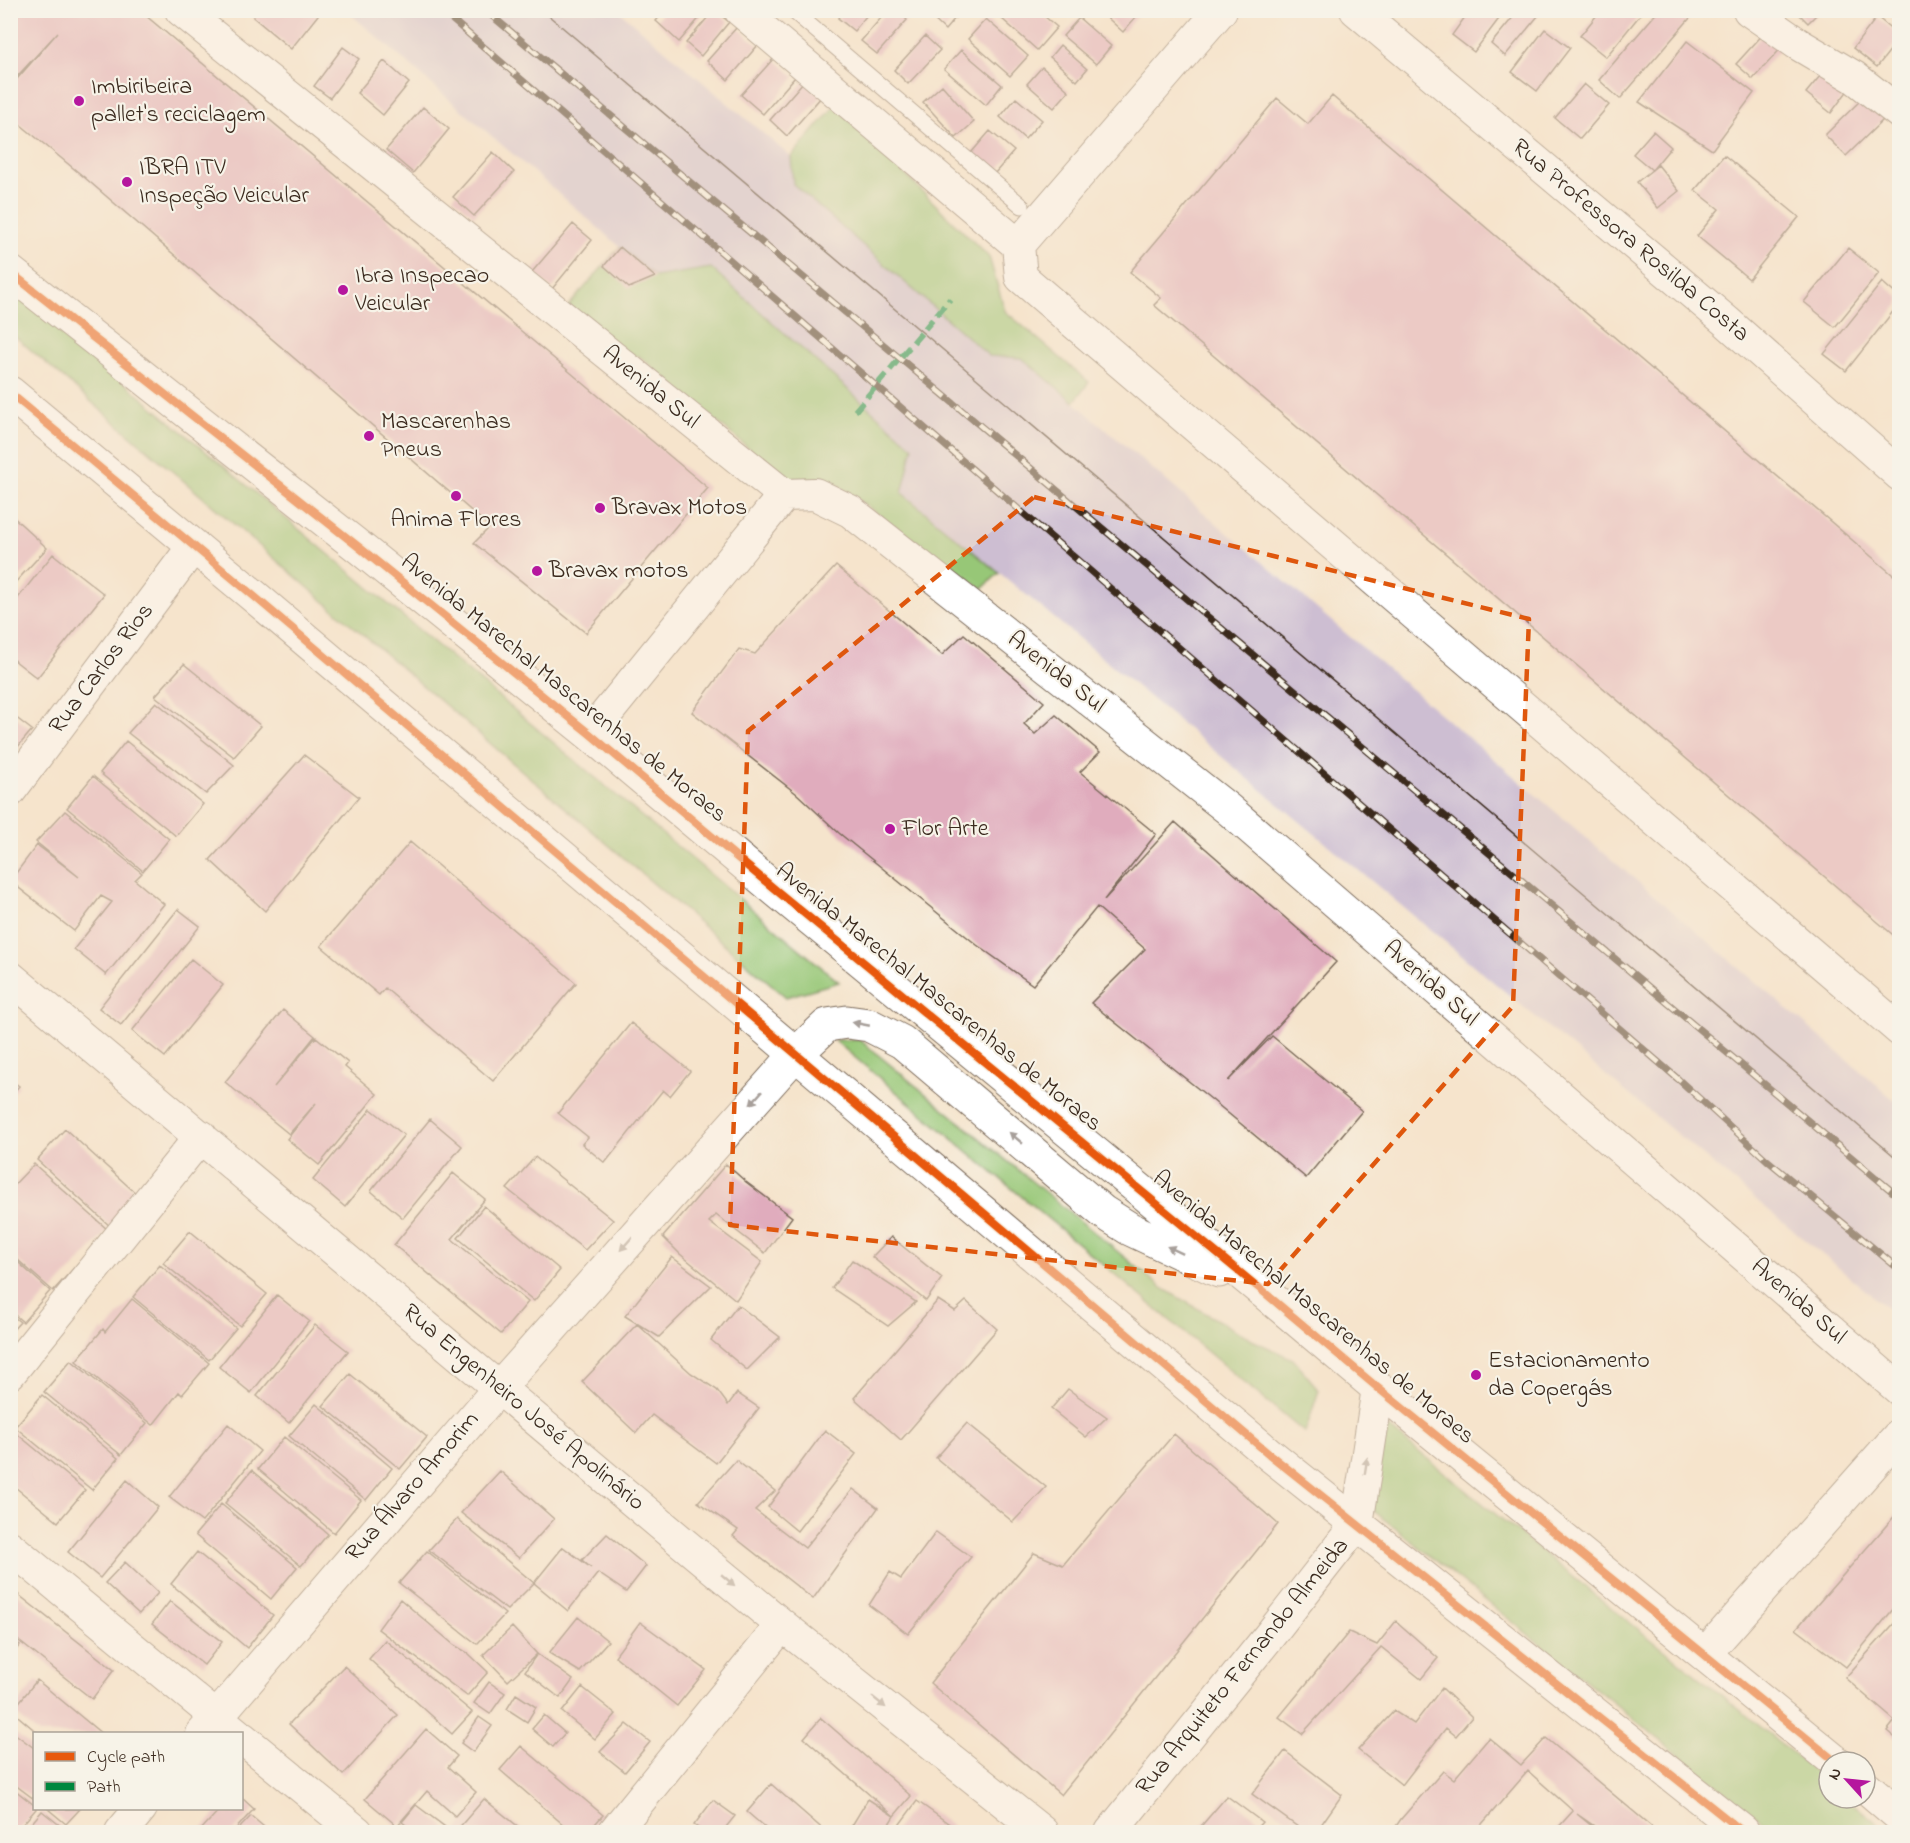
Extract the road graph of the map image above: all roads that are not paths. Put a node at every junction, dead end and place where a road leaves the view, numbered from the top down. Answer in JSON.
{"nodes":[{"id":1,"x":181,"y":10,"type":"edge"},
{"id":2,"x":740,"y":10,"type":"edge"},
{"id":3,"x":792,"y":10,"type":"edge"},
{"id":4,"x":1221,"y":10,"type":"edge"},
{"id":5,"x":1356,"y":10,"type":"edge"},
{"id":6,"x":1749,"y":10,"type":"edge"},
{"id":7,"x":1899,"y":113,"type":"edge"},
{"id":8,"x":1022,"y":206,"type":"dead end"},
{"id":9,"x":1018,"y":245,"type":"junction"},
{"id":10,"x":10,"y":272,"type":"edge"},
{"id":11,"x":10,"y":393,"type":"edge"},
{"id":12,"x":1899,"y":475,"type":"edge"},
{"id":13,"x":784,"y":495,"type":"junction"},
{"id":14,"x":193,"y":547,"type":"junction"},
{"id":15,"x":590,"y":734,"type":"junction"},
{"id":16,"x":10,"y":791,"type":"edge"},
{"id":17,"x":10,"y":977,"type":"edge"},
{"id":18,"x":1899,"y":1030,"type":"edge"},
{"id":19,"x":795,"y":1055,"type":"junction"},
{"id":20,"x":201,"y":1136,"type":"junction"},
{"id":21,"x":1265,"y":1293,"type":"junction"},
{"id":22,"x":10,"y":1373,"type":"edge"},
{"id":23,"x":499,"y":1388,"type":"junction"},
{"id":24,"x":1378,"y":1388,"type":"junction"},
{"id":25,"x":1899,"y":1390,"type":"edge"},
{"id":26,"x":1899,"y":1434,"type":"edge"},
{"id":27,"x":1357,"y":1524,"type":"junction"},
{"id":28,"x":10,"y":1547,"type":"edge"},
{"id":29,"x":782,"y":1625,"type":"junction"},
{"id":30,"x":1705,"y":1654,"type":"junction"},
{"id":31,"x":218,"y":1728,"type":"edge"},
{"id":32,"x":243,"y":1738,"type":"edge"},
{"id":33,"x":1821,"y":1750,"type":"edge"},
{"id":34,"x":1877,"y":1797,"type":"edge"},
{"id":35,"x":140,"y":1810,"type":"edge"},
{"id":36,"x":1899,"y":1816,"type":"edge"},
{"id":37,"x":121,"y":1833,"type":"edge"},
{"id":38,"x":357,"y":1833,"type":"edge"},
{"id":39,"x":614,"y":1833,"type":"edge"},
{"id":40,"x":1042,"y":1833,"type":"edge"},
{"id":41,"x":1111,"y":1833,"type":"edge"},
{"id":42,"x":1743,"y":1833,"type":"edge"}],
"edges":[{"from":1,"to":13,"type":"street","name":"Avenida Sul"},
{"from":2,"to":9,"type":"street"},
{"from":3,"to":8,"type":"lane"},
{"from":4,"to":9,"type":"street"},
{"from":5,"to":12,"type":"street","name":"Rua Professora Rosilda Costa"},
{"from":6,"to":7,"type":"street"},
{"from":9,"to":18,"type":"street"},
{"from":10,"to":15,"type":"highway","name":"Avenida Marechal Mascarenhas de Moraes"},
{"from":11,"to":14,"type":"highway"},
{"from":13,"to":15,"type":"street"},
{"from":13,"to":25,"type":"street","name":"Avenida Sul"},
{"from":14,"to":16,"type":"street","name":"Rua Carlos Rios"},
{"from":14,"to":19,"type":"highway"},
{"from":15,"to":21,"type":"highway","name":"Avenida Marechal Mascarenhas de Moraes"},
{"from":17,"to":20,"type":"street","name":"Rua Engenheiro José Apolinário"},
{"from":21,"to":19,"type":"highway","one_way":true},
{"from":19,"to":23,"type":"street","name":"Rua Álvaro Amorim","one_way":true},
{"from":19,"to":27,"type":"highway"},
{"from":20,"to":22,"type":"street"},
{"from":20,"to":23,"type":"street","name":"Rua Engenheiro José Apolinário"},
{"from":21,"to":24,"type":"highway","name":"Avenida Marechal Mascarenhas de Moraes"},
{"from":23,"to":29,"type":"street","name":"Rua Engenheiro José Apolinário","one_way":true},
{"from":23,"to":31,"type":"street","name":"Rua Álvaro Amorim"},
{"from":27,"to":24,"type":"street","name":"Rua Arquiteto Fernando Almeida","one_way":true},
{"from":24,"to":30,"type":"highway","name":"Avenida Marechal Mascarenhas de Moraes"},
{"from":26,"to":30,"type":"street"},
{"from":27,"to":41,"type":"street","name":"Rua Arquiteto Fernando Almeida"},
{"from":27,"to":42,"type":"highway"},
{"from":28,"to":31,"type":"street"},
{"from":29,"to":39,"type":"street"},
{"from":29,"to":40,"type":"street","name":"Rua Engenheiro José Apolinário","one_way":true},
{"from":30,"to":33,"type":"highway","name":"Avenida Marechal Mascarenhas de Moraes"},
{"from":32,"to":38,"type":"street"},
{"from":34,"to":36,"type":"highway"},
{"from":35,"to":37,"type":"street"}]}
